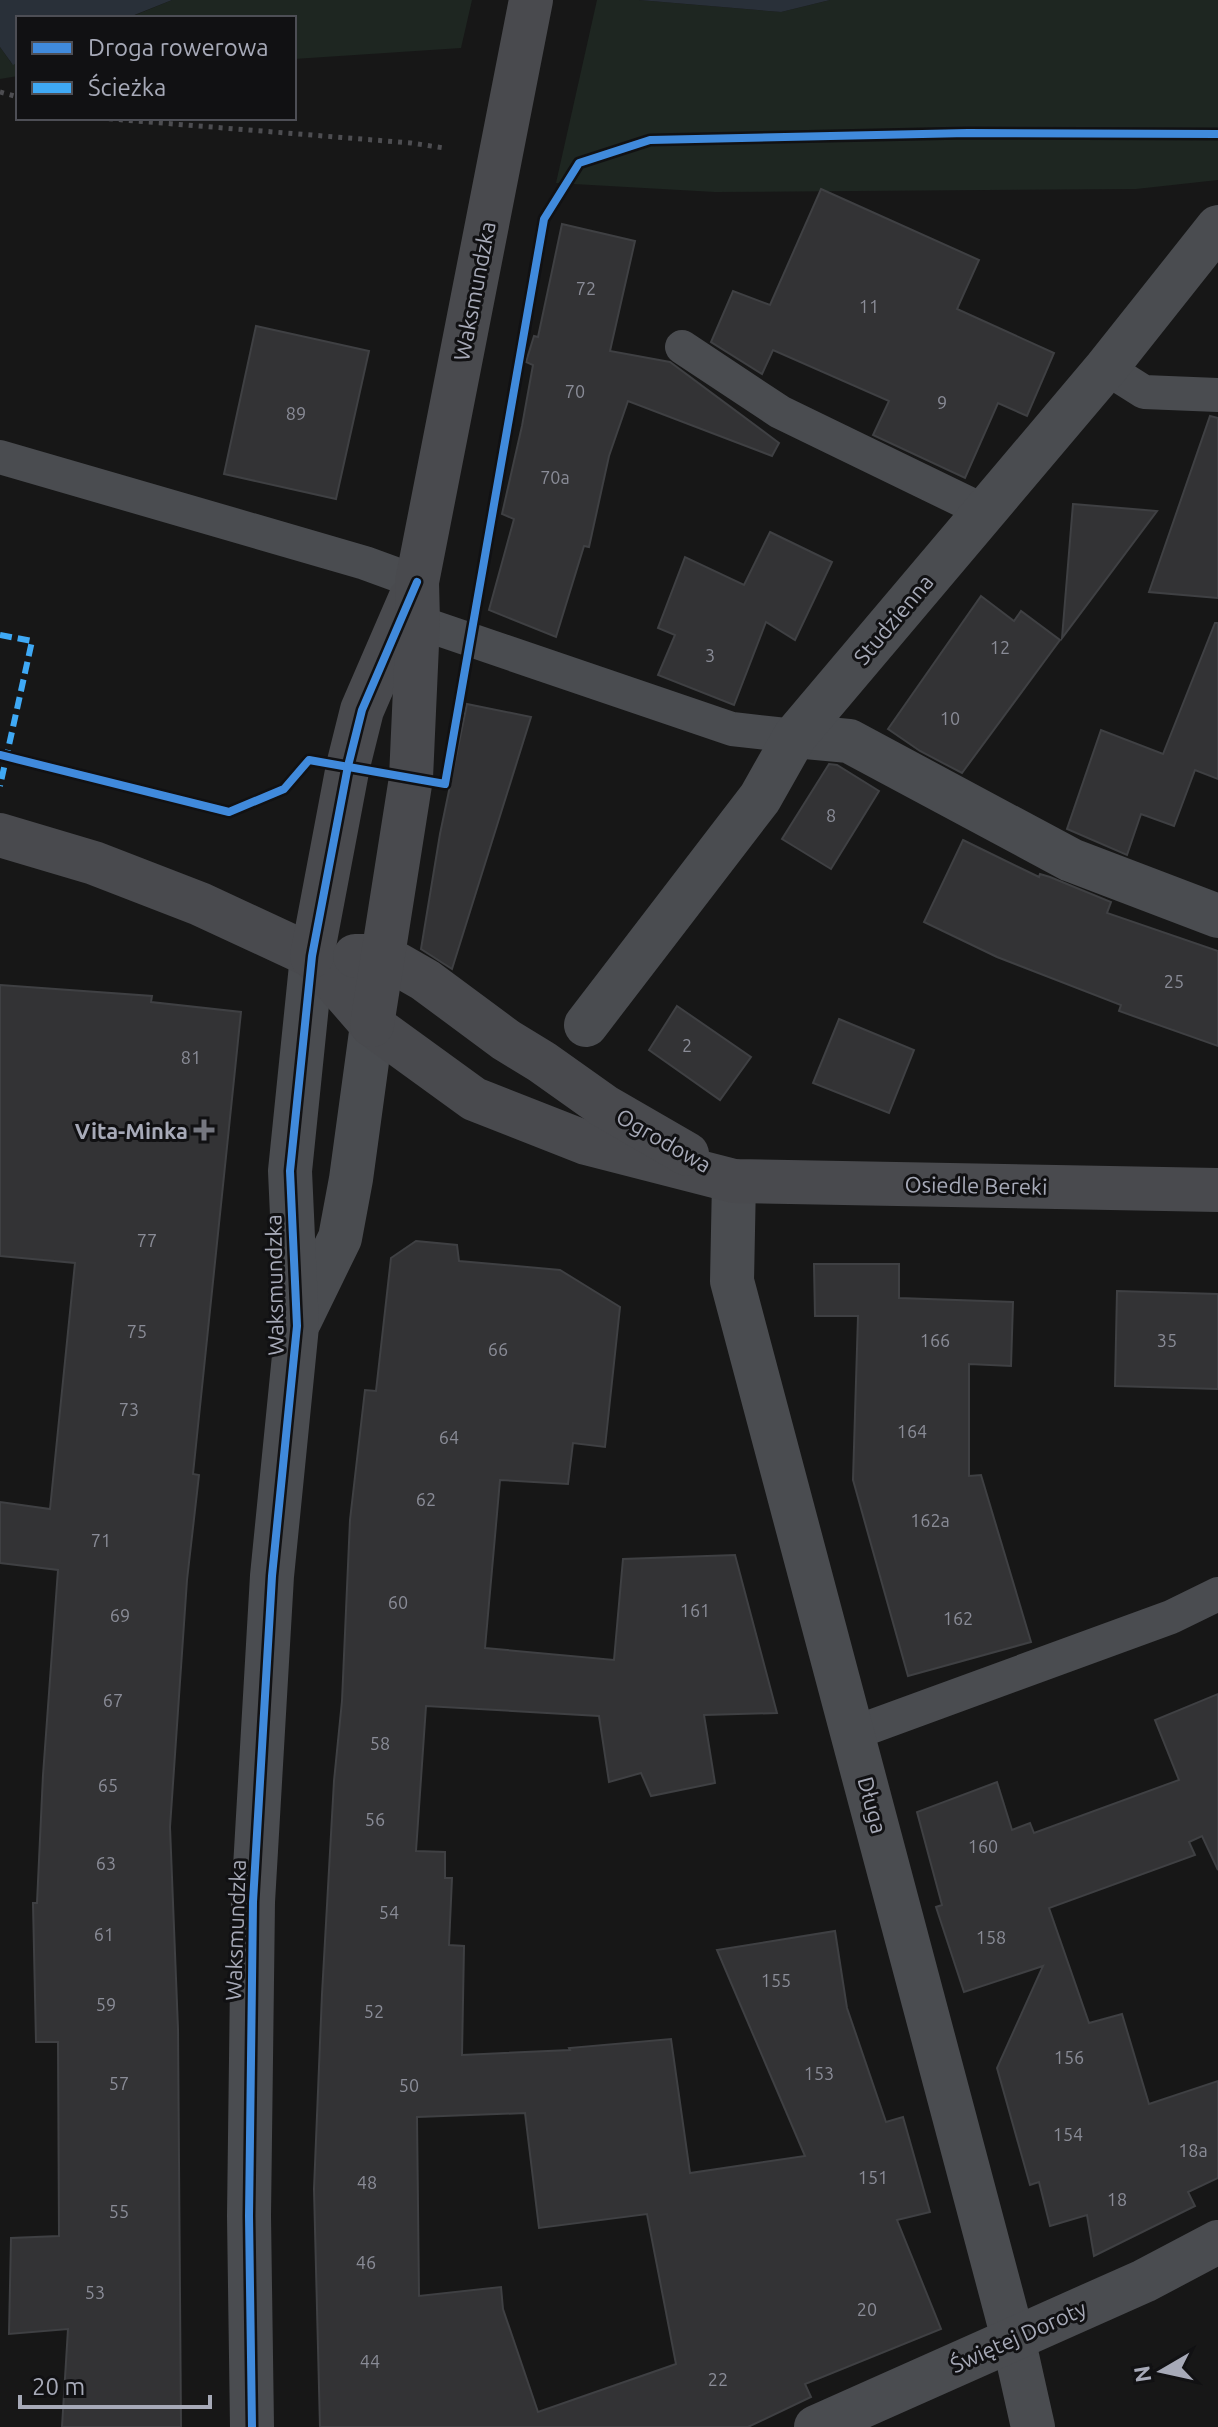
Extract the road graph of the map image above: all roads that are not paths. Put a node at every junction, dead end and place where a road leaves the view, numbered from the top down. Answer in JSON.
{"nodes":[{"id":1,"x":531,"y":0,"type":"edge"},
{"id":2,"x":1218,"y":227,"type":"edge"},
{"id":3,"x":682,"y":347,"type":"dead end"},
{"id":4,"x":1106,"y":368,"type":"junction"},
{"id":5,"x":1218,"y":395,"type":"edge"},
{"id":6,"x":1,"y":458,"type":"edge"},
{"id":7,"x":984,"y":511,"type":"junction"},
{"id":8,"x":417,"y":602,"type":"junction"},
{"id":9,"x":795,"y":736,"type":"junction"},
{"id":10,"x":0,"y":835,"type":"edge"},
{"id":11,"x":1218,"y":916,"type":"edge"},
{"id":12,"x":312,"y":956,"type":"junction"},
{"id":13,"x":383,"y":956,"type":"junction"},
{"id":14,"x":372,"y":1025,"type":"junction"},
{"id":15,"x":586,"y":1025,"type":"dead end"},
{"id":16,"x":734,"y":1181,"type":"junction"},
{"id":17,"x":1218,"y":1190,"type":"edge"},
{"id":18,"x":297,"y":1326,"type":"junction"},
{"id":19,"x":1218,"y":1594,"type":"edge"},
{"id":20,"x":854,"y":1733,"type":"junction"},
{"id":21,"x":1218,"y":2242,"type":"edge"},
{"id":22,"x":1013,"y":2338,"type":"junction"},
{"id":23,"x":252,"y":2427,"type":"edge"},
{"id":24,"x":816,"y":2427,"type":"edge"},
{"id":25,"x":1033,"y":2427,"type":"edge"}],
"edges":[{"from":1,"to":8,"type":"street","name":"Waksmundzka"},
{"from":2,"to":4,"type":"street","name":"Studzienna"},
{"from":3,"to":7,"type":"lane"},
{"from":4,"to":5,"type":"lane"},
{"from":4,"to":7,"type":"street","name":"Studzienna"},
{"from":6,"to":8,"type":"lane"},
{"from":7,"to":9,"type":"street","name":"Studzienna"},
{"from":8,"to":9,"type":"lane"},
{"from":8,"to":12,"type":"street","name":"Waksmundzka"},
{"from":8,"to":13,"type":"street","name":"Waksmundzka"},
{"from":9,"to":11,"type":"street"},
{"from":9,"to":15,"type":"street","name":"Studzienna"},
{"from":10,"to":12,"type":"street"},
{"from":12,"to":13,"type":"street"},
{"from":12,"to":14,"type":"street","name":"Ogrodowa"},
{"from":12,"to":18,"type":"street","name":"Waksmundzka"},
{"from":13,"to":14,"type":"street","name":"Waksmundzka"},
{"from":13,"to":16,"type":"street","name":"Ogrodowa"},
{"from":14,"to":16,"type":"street","name":"Ogrodowa"},
{"from":14,"to":18,"type":"street","name":"Waksmundzka"},
{"from":16,"to":17,"type":"street","name":"Osiedle Bereki"},
{"from":16,"to":20,"type":"street","name":"Długa"},
{"from":18,"to":23,"type":"street","name":"Waksmundzka"},
{"from":19,"to":20,"type":"lane"},
{"from":20,"to":22,"type":"street","name":"Długa"},
{"from":21,"to":22,"type":"street","name":"Świętej Doroty"},
{"from":22,"to":24,"type":"street","name":"Świętej Doroty"},
{"from":22,"to":25,"type":"street","name":"Długa"}]}
